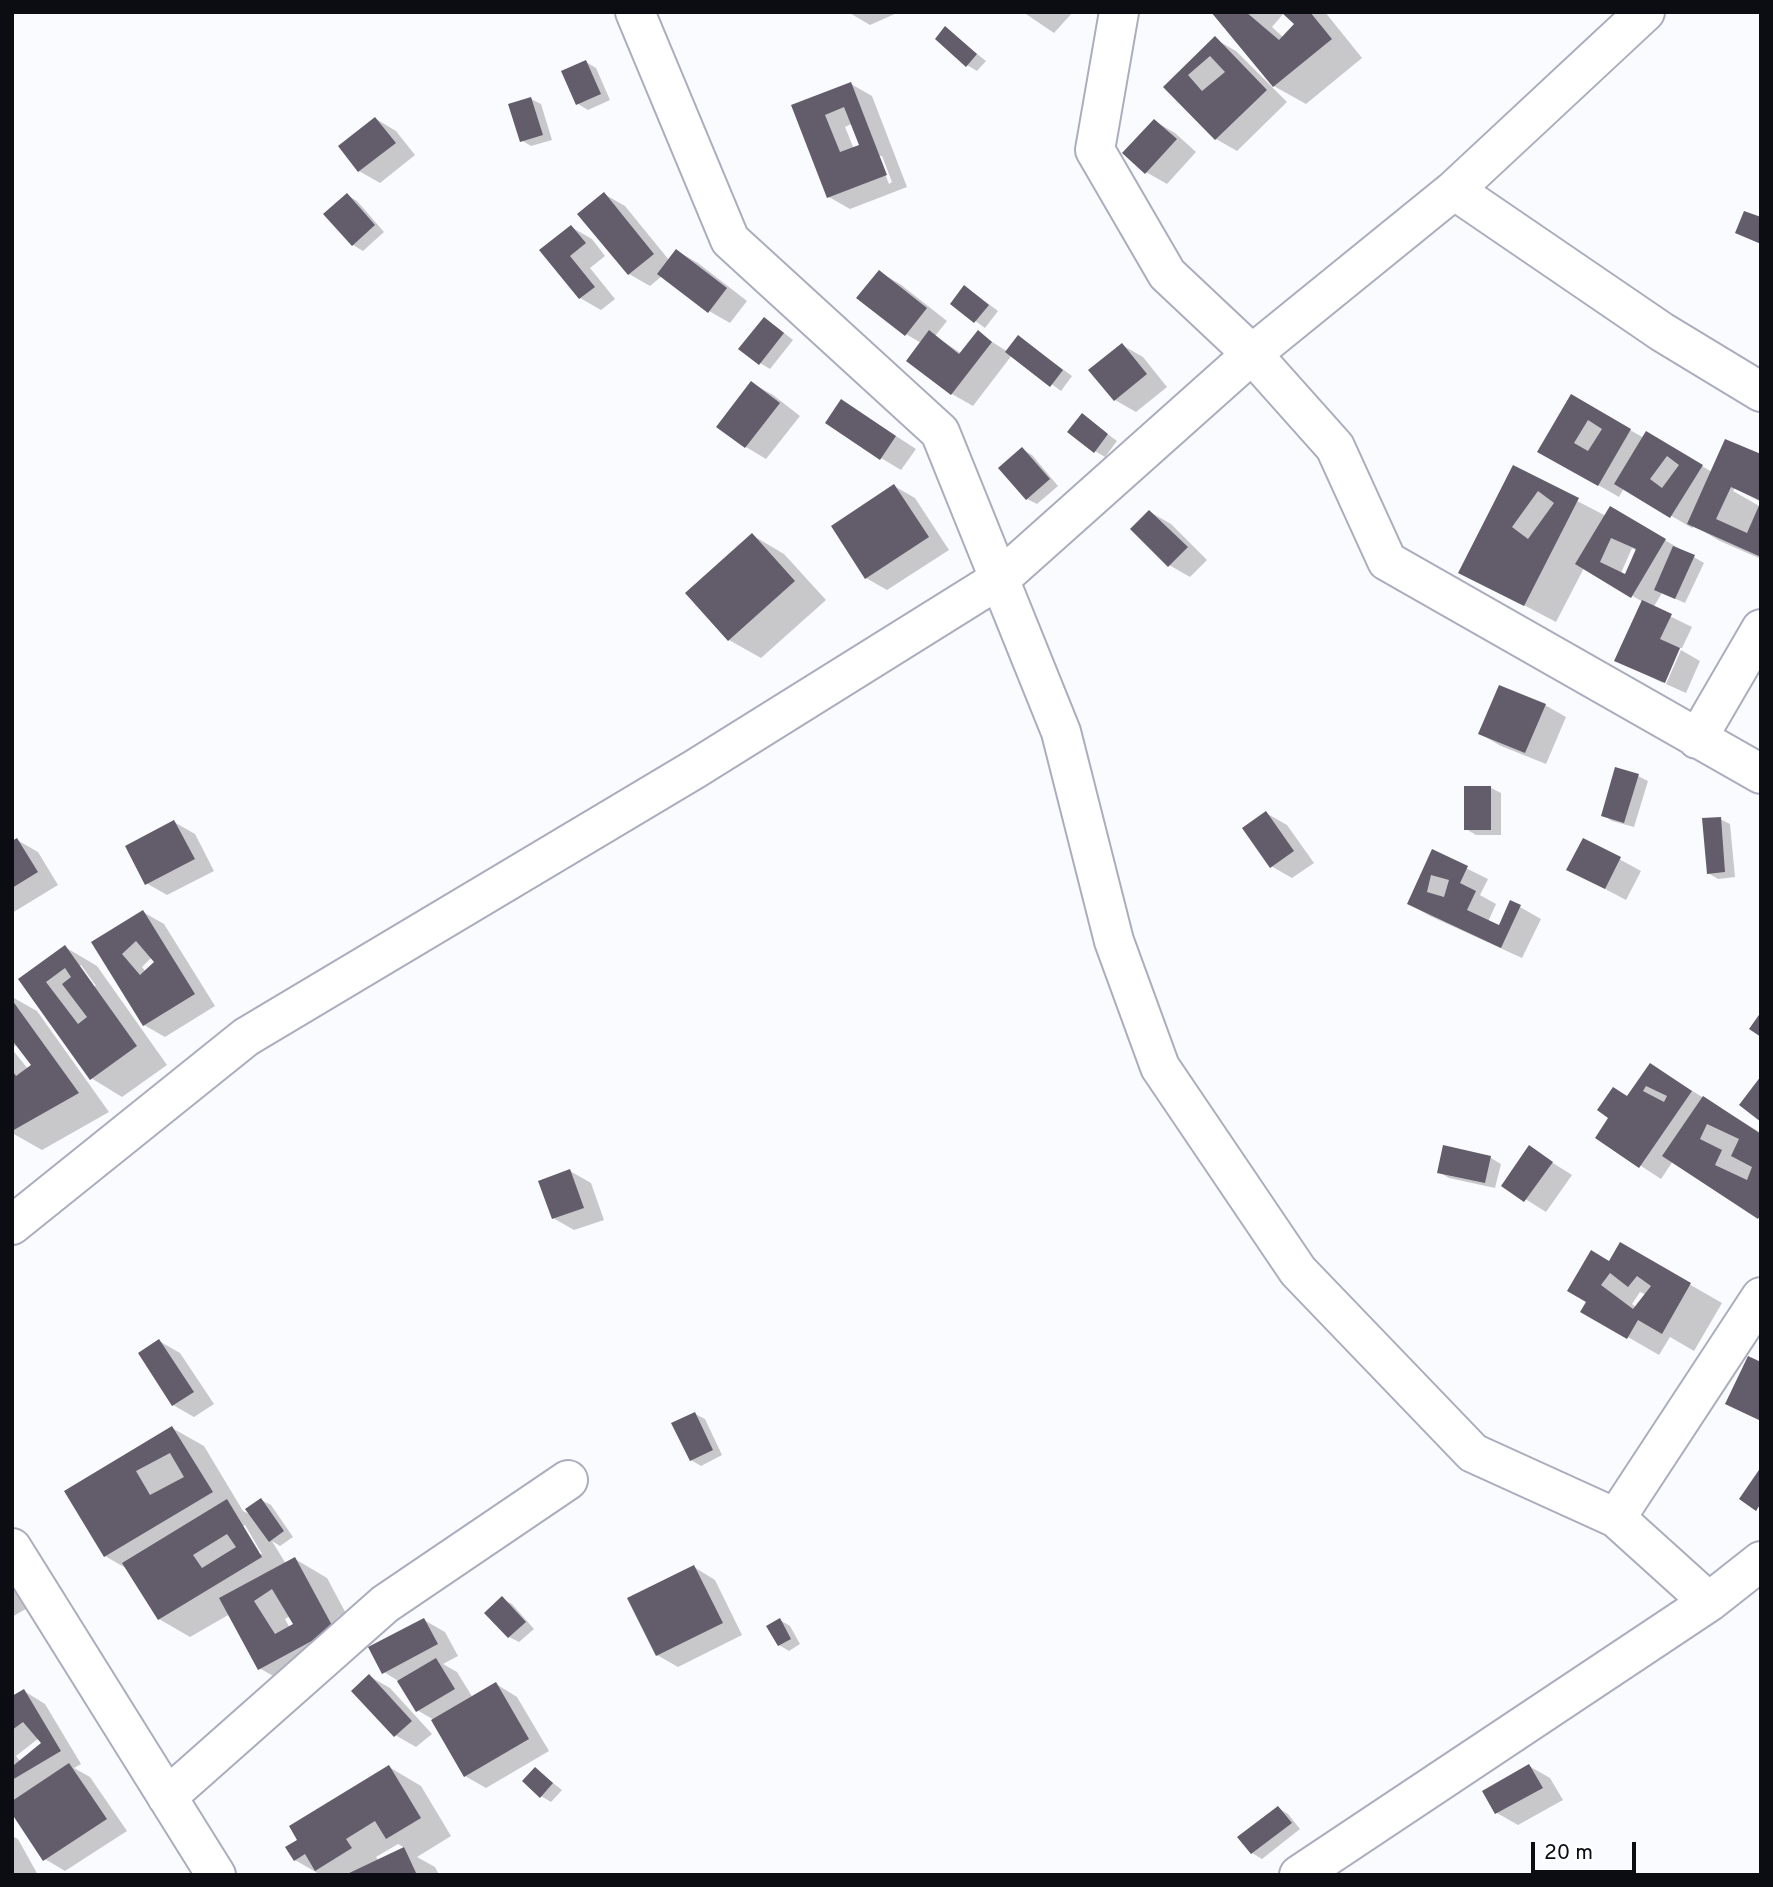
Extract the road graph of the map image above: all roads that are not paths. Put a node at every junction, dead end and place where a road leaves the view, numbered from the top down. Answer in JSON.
{"nodes":[{"id":1,"x":635,"y":12,"type":"edge"},
{"id":2,"x":1119,"y":12,"type":"edge"},
{"id":3,"x":1645,"y":12,"type":"edge"},
{"id":4,"x":1454,"y":190,"type":"junction"},
{"id":5,"x":1252,"y":354,"type":"junction"},
{"id":6,"x":1761,"y":392,"type":"edge"},
{"id":7,"x":1001,"y":578,"type":"junction"},
{"id":8,"x":1761,"y":629,"type":"edge"},
{"id":9,"x":1697,"y":739,"type":"junction"},
{"id":10,"x":1761,"y":774,"type":"edge"},
{"id":11,"x":12,"y":1225,"type":"edge"},
{"id":12,"x":1761,"y":1297,"type":"edge"},
{"id":13,"x":568,"y":1480,"type":"dead end"},
{"id":14,"x":1616,"y":1518,"type":"junction"},
{"id":15,"x":12,"y":1548,"type":"edge"},
{"id":16,"x":1761,"y":1561,"type":"edge"},
{"id":17,"x":1709,"y":1602,"type":"junction"},
{"id":18,"x":167,"y":1797,"type":"junction"},
{"id":19,"x":216,"y":1875,"type":"edge"},
{"id":20,"x":1299,"y":1875,"type":"edge"}],
"edges":[{"from":1,"to":7,"type":"street"},
{"from":2,"to":5,"type":"street"},
{"from":3,"to":4,"type":"street"},
{"from":4,"to":5,"type":"street"},
{"from":4,"to":6,"type":"street"},
{"from":5,"to":7,"type":"street"},
{"from":5,"to":9,"type":"street"},
{"from":7,"to":11,"type":"street"},
{"from":7,"to":14,"type":"street"},
{"from":8,"to":9,"type":"street"},
{"from":9,"to":10,"type":"street"},
{"from":12,"to":14,"type":"street"},
{"from":13,"to":18,"type":"street"},
{"from":14,"to":17,"type":"street"},
{"from":15,"to":18,"type":"street"},
{"from":16,"to":17,"type":"street"},
{"from":17,"to":20,"type":"street"},
{"from":18,"to":19,"type":"street"}]}
